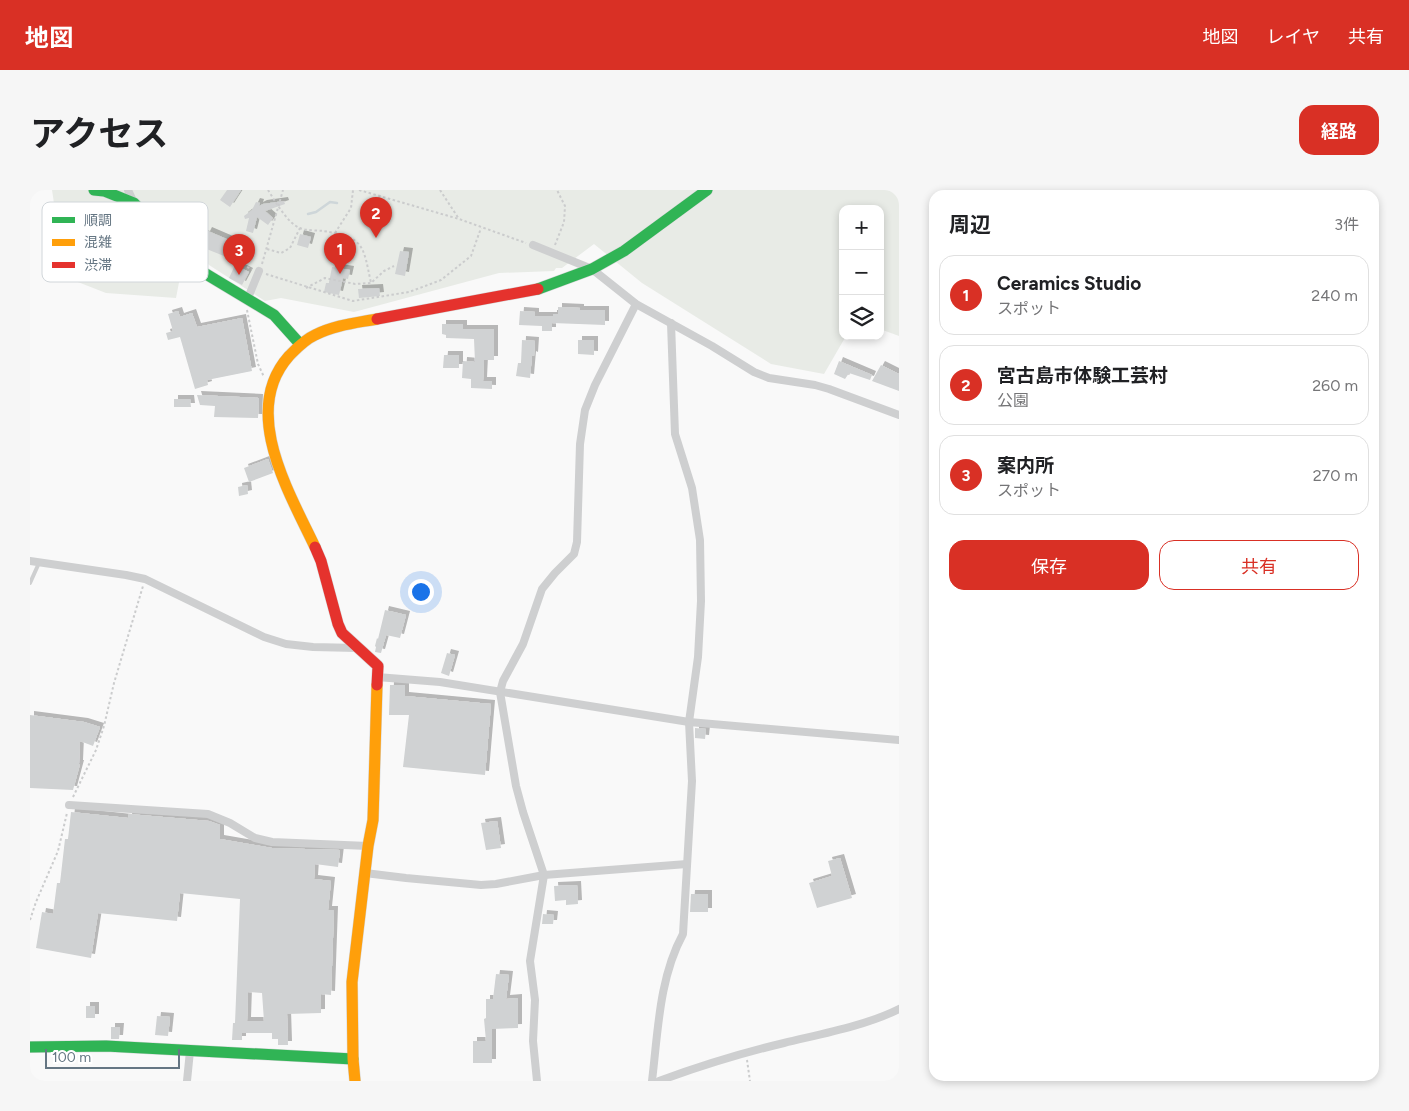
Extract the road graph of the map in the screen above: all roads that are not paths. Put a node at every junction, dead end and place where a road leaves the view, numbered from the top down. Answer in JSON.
{"nodes":[{"id":1,"x":94,"y":190,"type":"edge"},
{"id":2,"x":128,"y":190,"type":"edge"},
{"id":3,"x":707,"y":190,"type":"edge"},
{"id":4,"x":132,"y":202,"type":"edge"},
{"id":5,"x":134,"y":202,"type":"edge"},
{"id":6,"x":533,"y":245,"type":"road end"},
{"id":7,"x":592,"y":269,"type":"junction"},
{"id":8,"x":259,"y":271,"type":"road end"},
{"id":9,"x":208,"y":275,"type":"edge"},
{"id":10,"x":248,"y":298,"type":"junction"},
{"id":11,"x":636,"y":304,"type":"junction"},
{"id":12,"x":671,"y":323,"type":"junction"},
{"id":13,"x":300,"y":344,"type":"junction"},
{"id":14,"x":899,"y":415,"type":"edge"},
{"id":15,"x":30,"y":562,"type":"edge"},
{"id":16,"x":39,"y":563,"type":"junction"},
{"id":17,"x":30,"y":583,"type":"edge"},
{"id":18,"x":357,"y":648,"type":"junction"},
{"id":19,"x":377,"y":677,"type":"junction"},
{"id":20,"x":500,"y":692,"type":"junction"},
{"id":21,"x":689,"y":722,"type":"junction"},
{"id":22,"x":899,"y":740,"type":"edge"},
{"id":23,"x":69,"y":805,"type":"road end"},
{"id":24,"x":368,"y":846,"type":"junction"},
{"id":25,"x":687,"y":864,"type":"junction"},
{"id":26,"x":365,"y":872,"type":"junction"},
{"id":27,"x":544,"y":874,"type":"junction"},
{"id":28,"x":899,"y":1009,"type":"edge"},
{"id":29,"x":30,"y":1047,"type":"edge"},
{"id":30,"x":190,"y":1051,"type":"junction"},
{"id":31,"x":353,"y":1059,"type":"junction"},
{"id":32,"x":187,"y":1081,"type":"edge"},
{"id":33,"x":355,"y":1081,"type":"edge"},
{"id":34,"x":537,"y":1081,"type":"edge"},
{"id":35,"x":652,"y":1081,"type":"edge"},
{"id":36,"x":659,"y":1081,"type":"edge"}],
"edges":[{"from":1,"to":4,"type":"street"},
{"from":2,"to":5,"type":"street"},
{"from":3,"to":7,"type":"street"},
{"from":6,"to":7,"type":"street"},
{"from":7,"to":11,"type":"street"},
{"from":7,"to":13,"type":"street"},
{"from":8,"to":10,"type":"street"},
{"from":9,"to":10,"type":"street"},
{"from":10,"to":13,"type":"street"},
{"from":11,"to":12,"type":"street"},
{"from":11,"to":20,"type":"street"},
{"from":12,"to":14,"type":"street"},
{"from":12,"to":21,"type":"street"},
{"from":13,"to":18,"type":"street"},
{"from":15,"to":16,"type":"street"},
{"from":16,"to":17,"type":"lane"},
{"from":16,"to":18,"type":"street"},
{"from":18,"to":19,"type":"street"},
{"from":19,"to":20,"type":"street"},
{"from":19,"to":24,"type":"street"},
{"from":20,"to":21,"type":"street"},
{"from":20,"to":27,"type":"street"},
{"from":21,"to":22,"type":"street"},
{"from":21,"to":25,"type":"street"},
{"from":23,"to":24,"type":"street"},
{"from":24,"to":26,"type":"street"},
{"from":25,"to":27,"type":"street"},
{"from":25,"to":35,"type":"street"},
{"from":26,"to":27,"type":"street"},
{"from":26,"to":31,"type":"street"},
{"from":27,"to":34,"type":"street"},
{"from":28,"to":36,"type":"street"},
{"from":29,"to":30,"type":"street"},
{"from":30,"to":31,"type":"street"},
{"from":30,"to":32,"type":"street"},
{"from":31,"to":33,"type":"street"}]}
